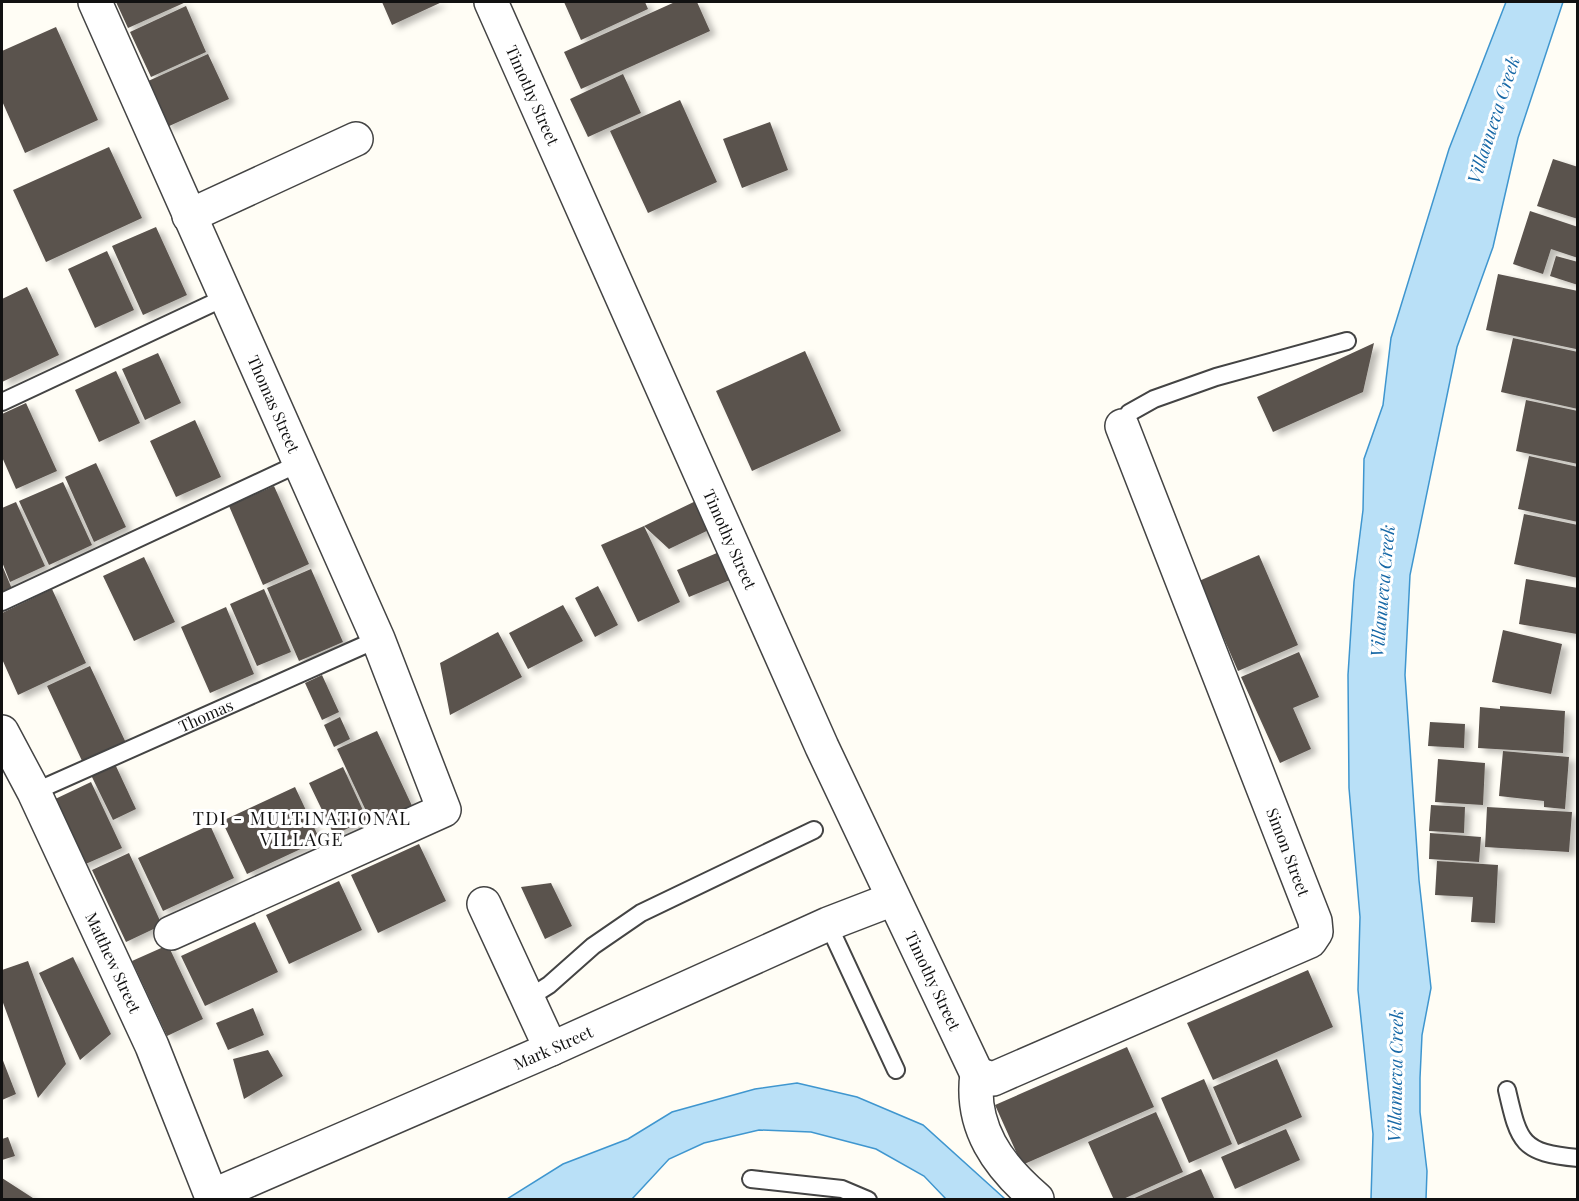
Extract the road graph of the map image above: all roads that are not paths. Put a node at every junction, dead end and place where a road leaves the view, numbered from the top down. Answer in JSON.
{"nodes":[{"id":1,"x":95,"y":2,"type":"edge"},
{"id":2,"x":491,"y":2,"type":"edge"},
{"id":3,"x":356,"y":139,"type":"dead end"},
{"id":4,"x":189,"y":216,"type":"junction"},
{"id":5,"x":226,"y":297,"type":"junction"},
{"id":6,"x":1347,"y":340,"type":"dead end"},
{"id":7,"x":2,"y":402,"type":"edge"},
{"id":8,"x":1122,"y":426,"type":"joint"},
{"id":9,"x":300,"y":463,"type":"junction"},
{"id":10,"x":2,"y":602,"type":"edge"},
{"id":11,"x":378,"y":639,"type":"junction"},
{"id":12,"x":2,"y":732,"type":"edge"},
{"id":13,"x":34,"y":792,"type":"junction"},
{"id":14,"x":814,"y":830,"type":"dead end"},
{"id":15,"x":893,"y":899,"type":"junction"},
{"id":16,"x":484,"y":904,"type":"dead end"},
{"id":17,"x":828,"y":924,"type":"junction"},
{"id":18,"x":171,"y":933,"type":"dead end"},
{"id":19,"x":527,"y":999,"type":"junction"},
{"id":20,"x":551,"y":1049,"type":"junction"},
{"id":21,"x":896,"y":1070,"type":"dead end"},
{"id":22,"x":978,"y":1074,"type":"junction"},
{"id":23,"x":1508,"y":1090,"type":"dead end"},
{"id":24,"x":1578,"y":1158,"type":"edge"},
{"id":25,"x":751,"y":1179,"type":"dead end"},
{"id":26,"x":213,"y":1198,"type":"edge"},
{"id":27,"x":1036,"y":1199,"type":"edge"},
{"id":28,"x":868,"y":1200,"type":"edge"}],
"edges":[{"from":1,"to":4,"type":"street","name":"Thomas Street"},
{"from":2,"to":15,"type":"street","name":"Timothy Street"},
{"from":3,"to":4,"type":"street"},
{"from":4,"to":5,"type":"street","name":"Thomas Street"},
{"from":5,"to":7,"type":"lane"},
{"from":5,"to":9,"type":"street","name":"Thomas Street"},
{"from":6,"to":8,"type":"lane"},
{"from":8,"to":22,"type":"street","name":"Simon Street"},
{"from":9,"to":10,"type":"lane"},
{"from":9,"to":11,"type":"street","name":"Thomas Street"},
{"from":11,"to":13,"type":"lane","name":"Thomas"},
{"from":11,"to":18,"type":"street","name":"Thomas Street"},
{"from":12,"to":13,"type":"street","name":"Matthew Street"},
{"from":13,"to":26,"type":"street","name":"Matthew Street"},
{"from":14,"to":19,"type":"lane"},
{"from":15,"to":17,"type":"street","name":"Mark Street"},
{"from":15,"to":22,"type":"street","name":"Timothy Street"},
{"from":16,"to":19,"type":"street"},
{"from":17,"to":20,"type":"street","name":"Mark Street"},
{"from":17,"to":21,"type":"lane"},
{"from":19,"to":20,"type":"street"},
{"from":20,"to":26,"type":"street","name":"Mark Street"},
{"from":22,"to":27,"type":"street"},
{"from":23,"to":24,"type":"lane"},
{"from":25,"to":28,"type":"lane"}]}
